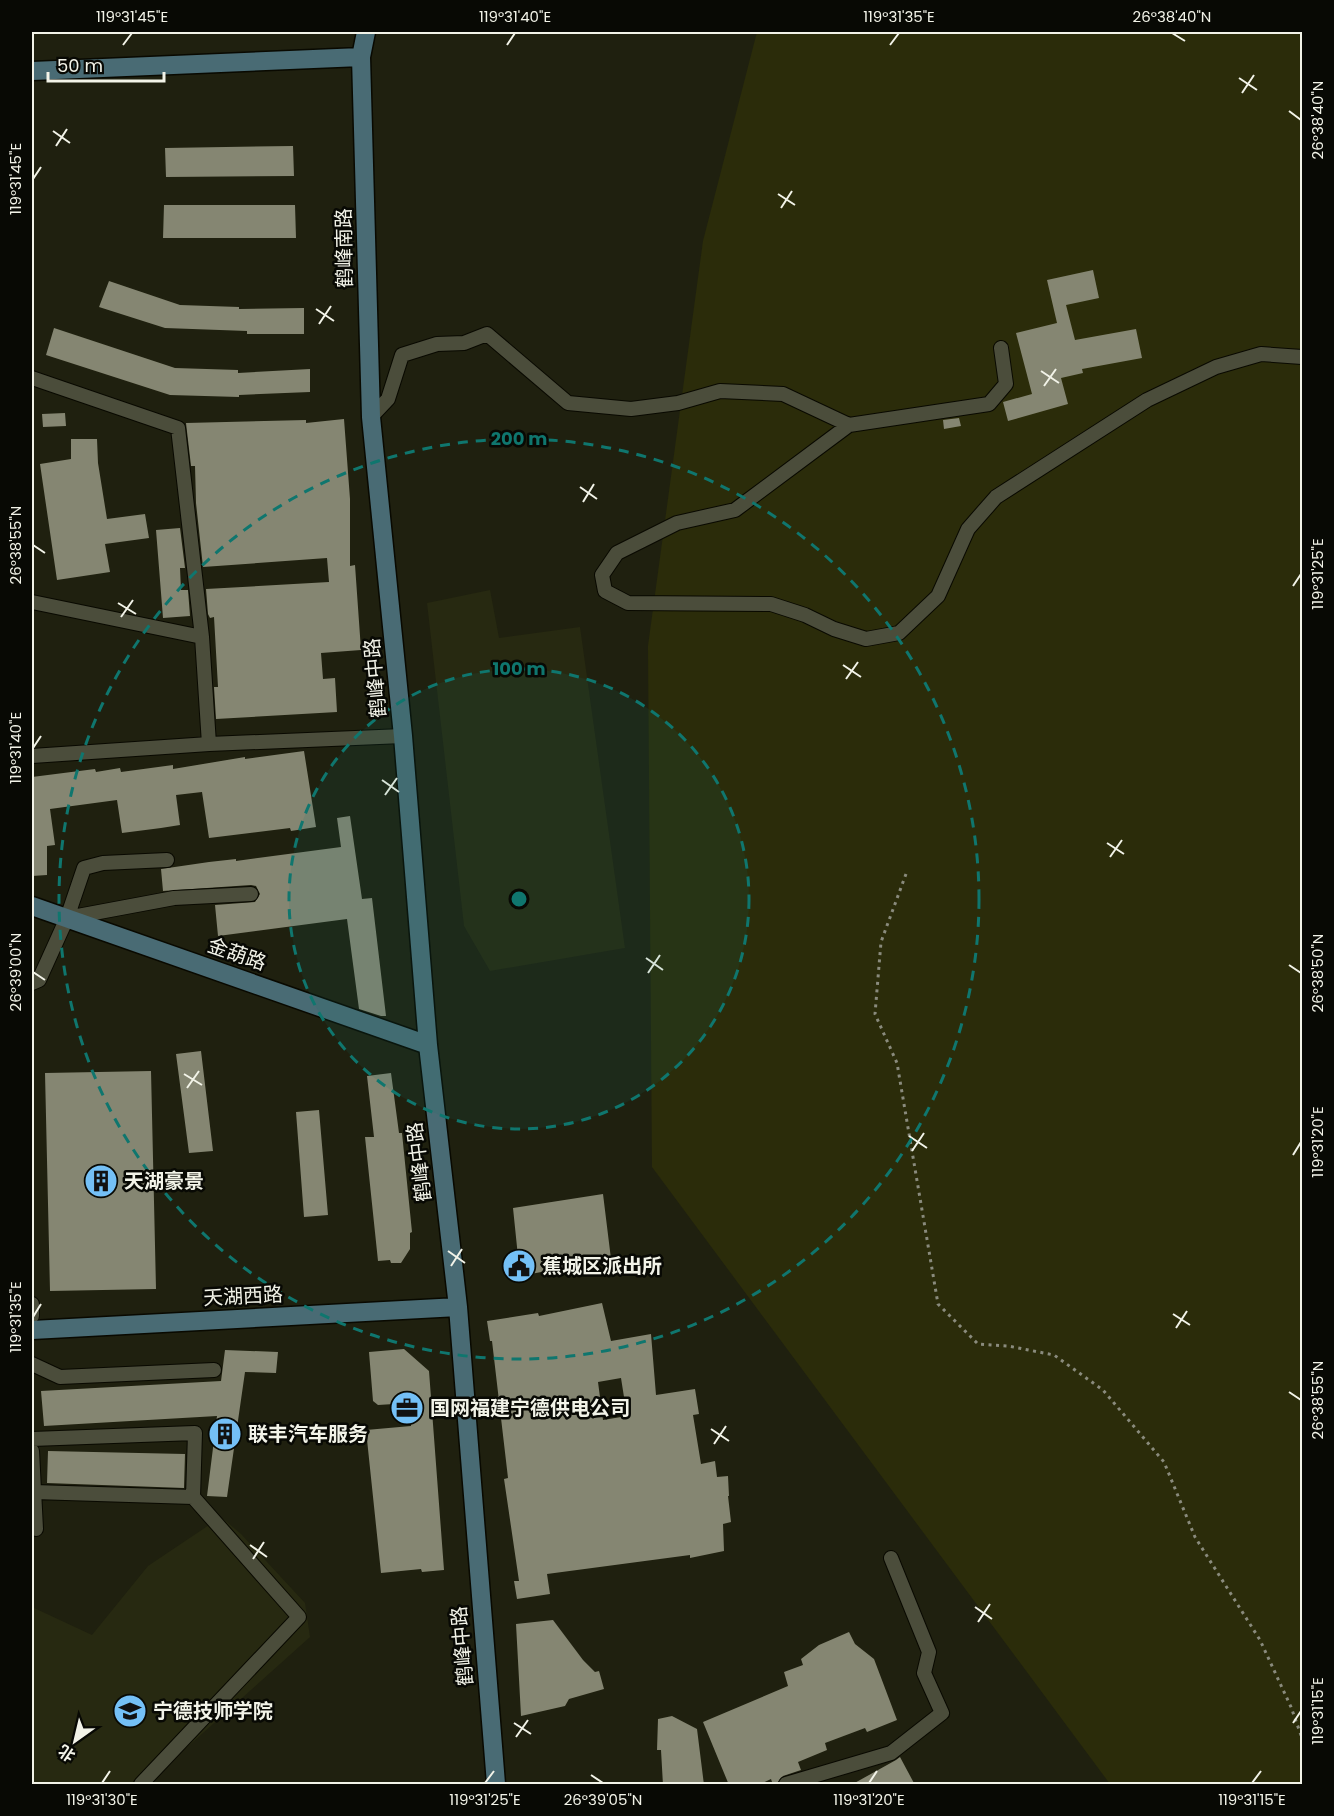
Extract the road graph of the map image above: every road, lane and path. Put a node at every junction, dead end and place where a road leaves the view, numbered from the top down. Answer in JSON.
{"nodes":[{"id":1,"x":366,"y":32,"type":"edge"},
{"id":2,"x":361,"y":57,"type":"junction"},
{"id":3,"x":32,"y":71,"type":"edge"},
{"id":4,"x":1001,"y":348,"type":"dead end"},
{"id":5,"x":1302,"y":357,"type":"edge"},
{"id":6,"x":32,"y":378,"type":"edge"},
{"id":7,"x":371,"y":417,"type":"junction"},
{"id":8,"x":849,"y":425,"type":"junction"},
{"id":9,"x":383,"y":536,"type":"joint"},
{"id":10,"x":32,"y":602,"type":"edge"},
{"id":11,"x":202,"y":637,"type":"junction"},
{"id":12,"x":403,"y":736,"type":"junction"},
{"id":13,"x":209,"y":744,"type":"junction"},
{"id":14,"x":32,"y":756,"type":"edge"},
{"id":15,"x":167,"y":860,"type":"dead end"},
{"id":16,"x":906,"y":874,"type":"dead end"},
{"id":17,"x":251,"y":894,"type":"dead end"},
{"id":18,"x":32,"y":906,"type":"edge"},
{"id":19,"x":67,"y":918,"type":"junction"},
{"id":20,"x":32,"y":983,"type":"edge"},
{"id":21,"x":428,"y":1045,"type":"junction"},
{"id":22,"x":32,"y":1304,"type":"edge"},
{"id":23,"x":458,"y":1307,"type":"junction"},
{"id":24,"x":32,"y":1316,"type":"edge"},
{"id":25,"x":32,"y":1330,"type":"edge"},
{"id":26,"x":32,"y":1364,"type":"edge"},
{"id":27,"x":214,"y":1370,"type":"dead end"},
{"id":28,"x":32,"y":1439,"type":"edge"},
{"id":29,"x":32,"y":1451,"type":"edge"},
{"id":30,"x":34,"y":1492,"type":"junction"},
{"id":31,"x":193,"y":1497,"type":"junction"},
{"id":32,"x":36,"y":1529,"type":"dead end"},
{"id":33,"x":891,"y":1558,"type":"dead end"},
{"id":34,"x":1302,"y":1738,"type":"edge"},
{"id":35,"x":141,"y":1785,"type":"edge"},
{"id":36,"x":496,"y":1785,"type":"edge"},
{"id":37,"x":786,"y":1785,"type":"edge"}],
"edges":[{"from":1,"to":2,"type":"street","name":"鹤峰南路"},
{"from":2,"to":3,"type":"street"},
{"from":2,"to":7,"type":"street","name":"鹤峰南路"},
{"from":4,"to":8,"type":"street"},
{"from":5,"to":8,"type":"street"},
{"from":6,"to":11,"type":"street"},
{"from":7,"to":8,"type":"street"},
{"from":7,"to":9,"type":"street","name":"鹤峰南路"},
{"from":9,"to":12,"type":"street","name":"鹤峰中路"},
{"from":10,"to":11,"type":"street"},
{"from":11,"to":13,"type":"street"},
{"from":12,"to":13,"type":"street"},
{"from":12,"to":21,"type":"street","name":"鹤峰中路"},
{"from":13,"to":14,"type":"street"},
{"from":15,"to":19,"type":"street"},
{"from":16,"to":34,"type":"path"},
{"from":17,"to":19,"type":"street"},
{"from":18,"to":19,"type":"street","name":"金葫路"},
{"from":19,"to":20,"type":"street"},
{"from":19,"to":21,"type":"street","name":"金葫路"},
{"from":21,"to":23,"type":"street","name":"鹤峰中路"},
{"from":22,"to":24,"type":"street"},
{"from":23,"to":25,"type":"street","name":"天湖西路"},
{"from":23,"to":36,"type":"street","name":"鹤峰中路"},
{"from":26,"to":27,"type":"street"},
{"from":28,"to":31,"type":"street"},
{"from":29,"to":30,"type":"street"},
{"from":30,"to":31,"type":"street"},
{"from":30,"to":32,"type":"street"},
{"from":31,"to":35,"type":"street"},
{"from":33,"to":37,"type":"street"}]}
